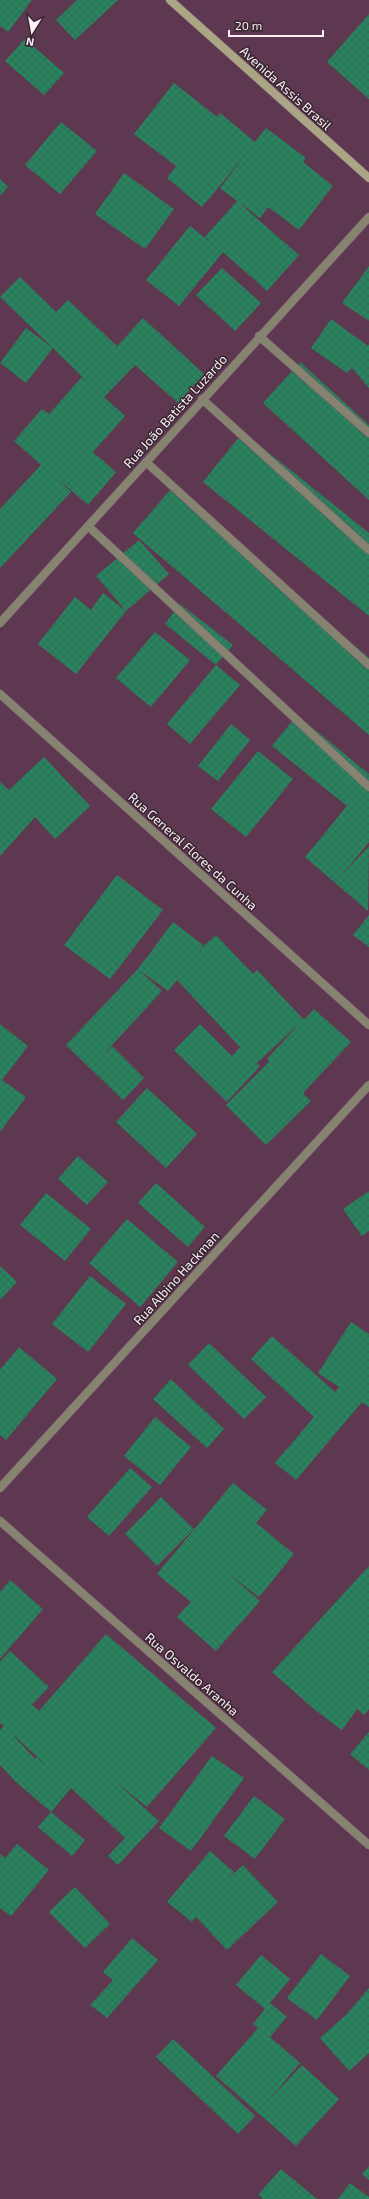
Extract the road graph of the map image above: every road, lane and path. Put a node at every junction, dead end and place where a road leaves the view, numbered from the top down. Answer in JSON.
{"nodes":[{"id":1,"x":170,"y":0,"type":"edge"},
{"id":2,"x":369,"y":178,"type":"edge"},
{"id":3,"x":369,"y":217,"type":"edge"},
{"id":4,"x":259,"y":336,"type":"junction"},
{"id":5,"x":202,"y":399,"type":"junction"},
{"id":6,"x":369,"y":433,"type":"edge"},
{"id":7,"x":146,"y":462,"type":"junction"},
{"id":8,"x":88,"y":526,"type":"junction"},
{"id":9,"x":369,"y":550,"type":"edge"},
{"id":10,"x":0,"y":622,"type":"edge"},
{"id":11,"x":369,"y":665,"type":"edge"},
{"id":12,"x":0,"y":694,"type":"edge"},
{"id":13,"x":369,"y":787,"type":"edge"},
{"id":14,"x":369,"y":1025,"type":"edge"},
{"id":15,"x":369,"y":1085,"type":"edge"},
{"id":16,"x":0,"y":1488,"type":"edge"},
{"id":17,"x":0,"y":1521,"type":"edge"},
{"id":18,"x":369,"y":1845,"type":"edge"}],
"edges":[{"from":1,"to":2,"type":"street","name":"Avenida Assis Brasil"},
{"from":3,"to":4,"type":"street","name":"Rua João Batista Luzardo"},
{"from":4,"to":5,"type":"street","name":"Rua João Batista Luzardo"},
{"from":4,"to":6,"type":"street"},
{"from":5,"to":7,"type":"street","name":"Rua João Batista Luzardo"},
{"from":5,"to":9,"type":"street"},
{"from":7,"to":8,"type":"street","name":"Rua João Batista Luzardo"},
{"from":7,"to":11,"type":"street"},
{"from":8,"to":10,"type":"street","name":"Rua João Batista Luzardo"},
{"from":8,"to":13,"type":"street"},
{"from":12,"to":14,"type":"street","name":"Rua General Flores da Cunha"},
{"from":15,"to":16,"type":"street","name":"Rua Albino Hackman"},
{"from":17,"to":18,"type":"street","name":"Rua Osvaldo Aranha"}]}
